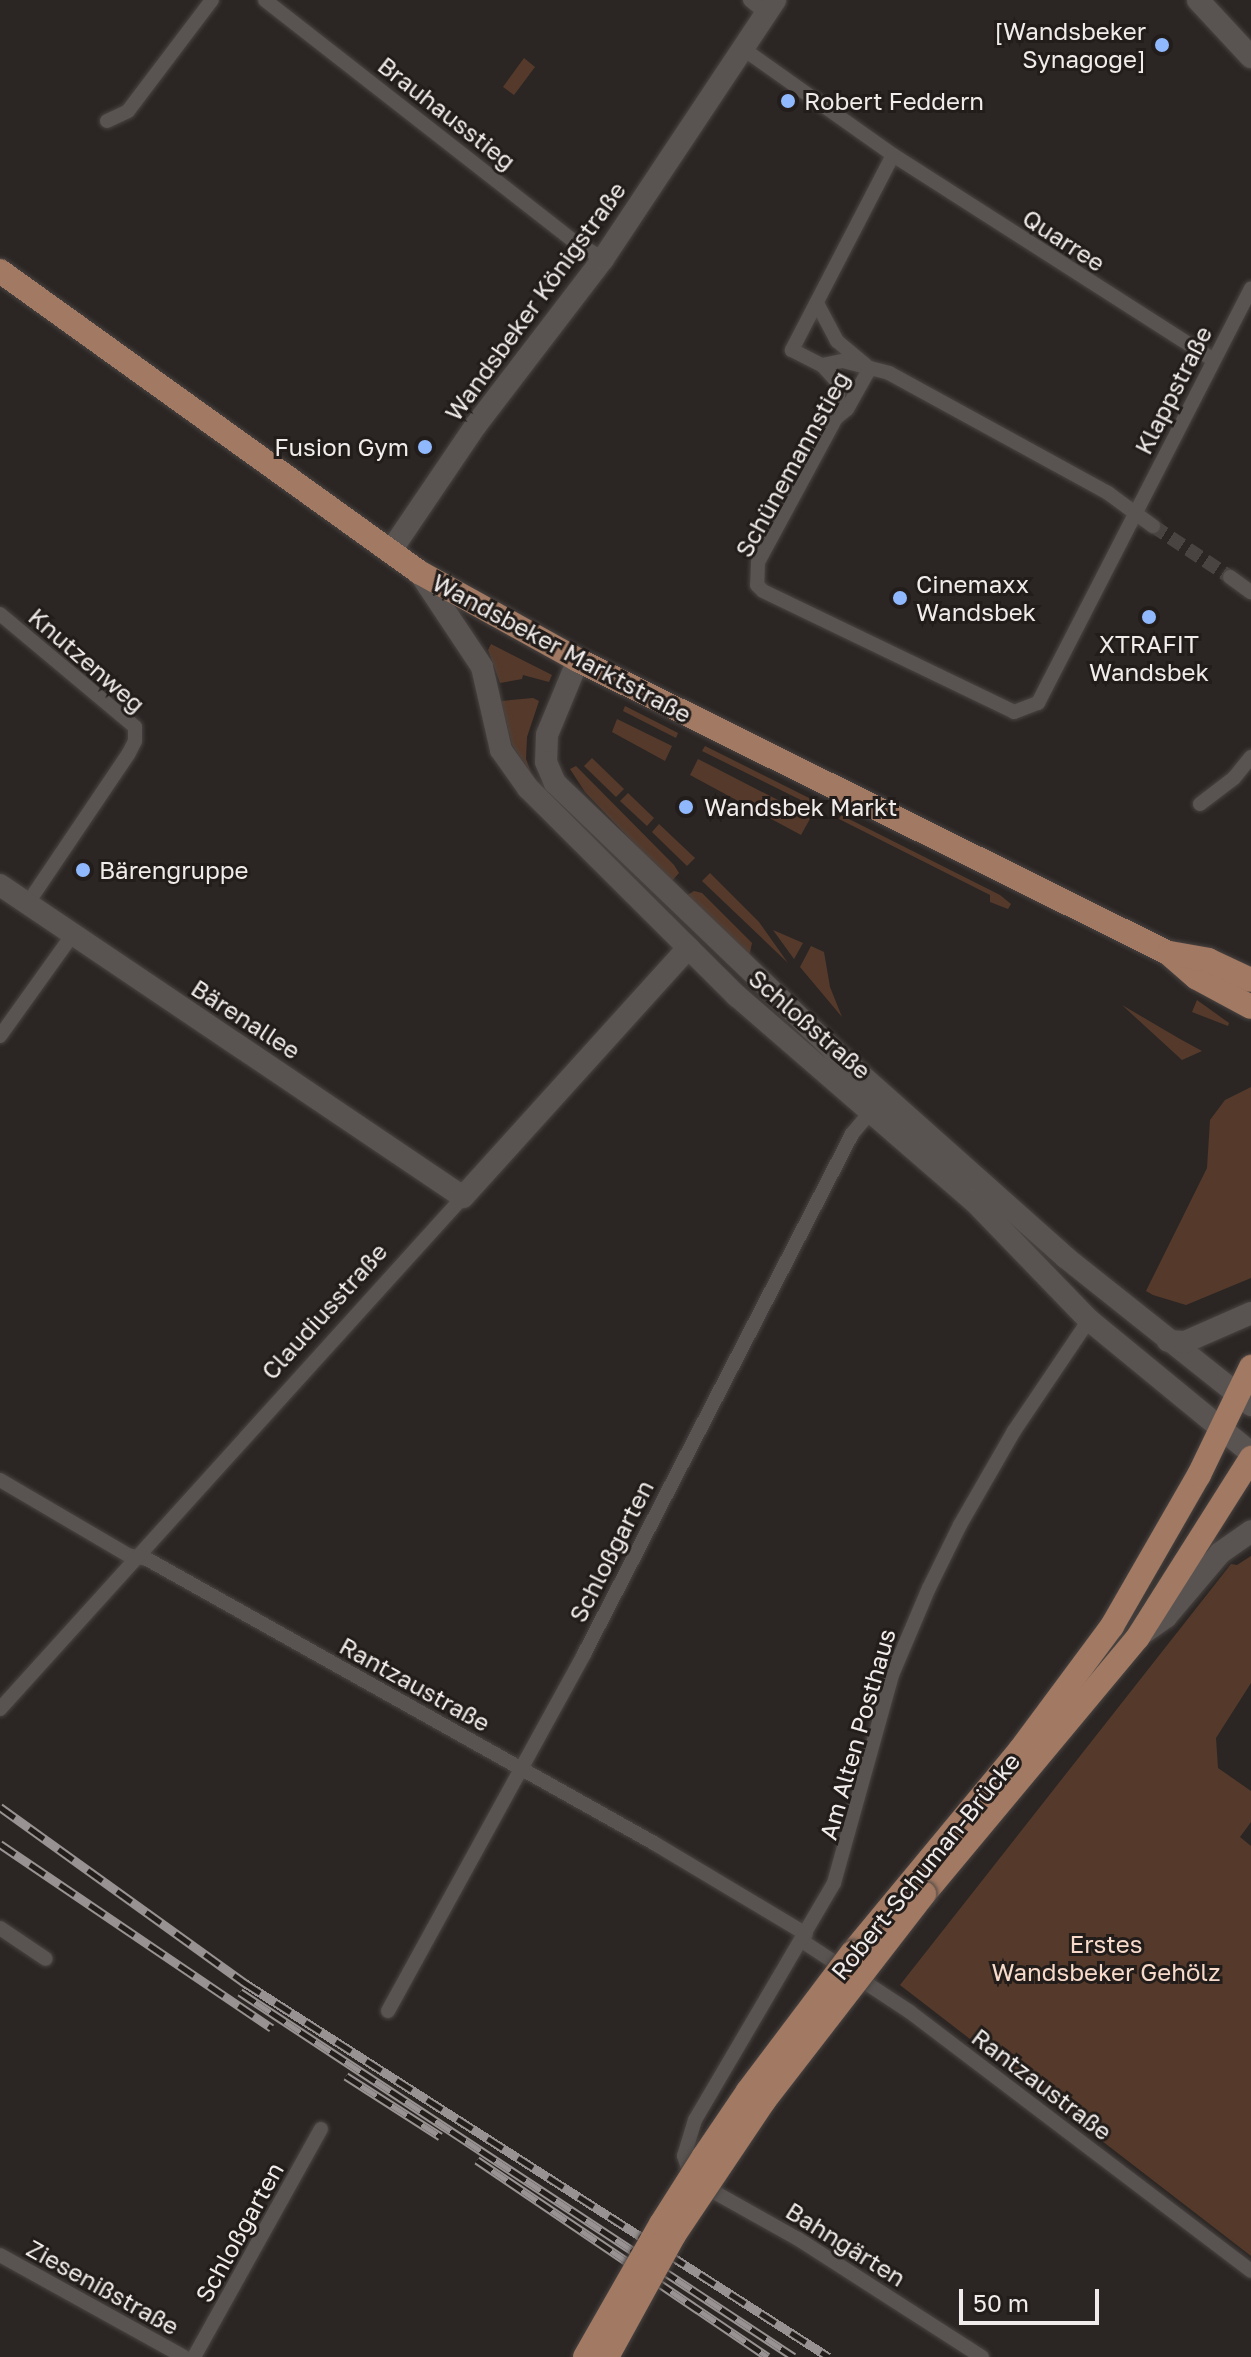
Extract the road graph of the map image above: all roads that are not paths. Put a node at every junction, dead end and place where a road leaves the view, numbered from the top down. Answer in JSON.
{"nodes":[{"id":1,"x":212,"y":0,"type":"edge"},
{"id":2,"x":265,"y":0,"type":"edge"},
{"id":3,"x":1198,"y":0,"type":"edge"},
{"id":4,"x":764,"y":4,"type":"edge"},
{"id":5,"x":742,"y":48,"type":"junction"},
{"id":6,"x":1251,"y":57,"type":"edge"},
{"id":7,"x":107,"y":121,"type":"dead end"},
{"id":8,"x":893,"y":155,"type":"junction"},
{"id":9,"x":603,"y":259,"type":"junction"},
{"id":10,"x":0,"y":271,"type":"edge"},
{"id":11,"x":1251,"y":288,"type":"edge"},
{"id":12,"x":818,"y":305,"type":"junction"},
{"id":13,"x":1213,"y":360,"type":"junction"},
{"id":14,"x":822,"y":365,"type":"junction"},
{"id":15,"x":870,"y":368,"type":"junction"},
{"id":16,"x":836,"y":418,"type":"junction"},
{"id":17,"x":1134,"y":513,"type":"junction"},
{"id":18,"x":1153,"y":526,"type":"tunnel mouth"},
{"id":19,"x":390,"y":552,"type":"junction"},
{"id":20,"x":419,"y":572,"type":"junction"},
{"id":21,"x":1230,"y":577,"type":"tunnel mouth"},
{"id":22,"x":1251,"y":592,"type":"edge"},
{"id":23,"x":0,"y":614,"type":"edge"},
{"id":24,"x":578,"y":660,"type":"junction"},
{"id":25,"x":1251,"y":757,"type":"edge"},
{"id":26,"x":1200,"y":804,"type":"dead end"},
{"id":27,"x":0,"y":885,"type":"edge"},
{"id":28,"x":28,"y":903,"type":"junction"},
{"id":29,"x":687,"y":912,"type":"junction"},
{"id":30,"x":73,"y":934,"type":"junction"},
{"id":31,"x":688,"y":948,"type":"junction"},
{"id":32,"x":1168,"y":953,"type":"junction"},
{"id":33,"x":733,"y":955,"type":"junction"},
{"id":34,"x":1251,"y":980,"type":"edge"},
{"id":35,"x":1251,"y":1007,"type":"edge"},
{"id":36,"x":0,"y":1036,"type":"edge"},
{"id":37,"x":871,"y":1111,"type":"junction"},
{"id":38,"x":463,"y":1197,"type":"junction"},
{"id":39,"x":1251,"y":1313,"type":"edge"},
{"id":40,"x":1089,"y":1320,"type":"junction"},
{"id":41,"x":1168,"y":1341,"type":"junction"},
{"id":42,"x":1251,"y":1367,"type":"edge"},
{"id":43,"x":1244,"y":1400,"type":"edge"},
{"id":44,"x":1220,"y":1429,"type":"junction"},
{"id":45,"x":1251,"y":1455,"type":"edge"},
{"id":46,"x":0,"y":1480,"type":"edge"},
{"id":47,"x":1251,"y":1531,"type":"edge"},
{"id":48,"x":137,"y":1557,"type":"junction"},
{"id":49,"x":1138,"y":1637,"type":"junction"},
{"id":50,"x":0,"y":1709,"type":"edge"},
{"id":51,"x":520,"y":1768,"type":"junction"},
{"id":52,"x":916,"y":1888,"type":"junction"},
{"id":53,"x":0,"y":1928,"type":"edge"},
{"id":54,"x":804,"y":1937,"type":"junction"},
{"id":55,"x":46,"y":1959,"type":"dead end"},
{"id":56,"x":388,"y":2011,"type":"dead end"},
{"id":57,"x":321,"y":2129,"type":"dead end"},
{"id":58,"x":688,"y":2168,"type":"joint"},
{"id":59,"x":0,"y":2255,"type":"edge"},
{"id":60,"x":1251,"y":2271,"type":"edge"},
{"id":61,"x":184,"y":2357,"type":"edge"},
{"id":62,"x":194,"y":2357,"type":"edge"},
{"id":63,"x":585,"y":2357,"type":"edge"},
{"id":64,"x":607,"y":2357,"type":"edge"},
{"id":65,"x":982,"y":2357,"type":"edge"}],
"edges":[{"from":1,"to":7,"type":"street"},
{"from":2,"to":9,"type":"street","name":"Brauhausstieg"},
{"from":3,"to":6,"type":"main road"},
{"from":4,"to":5,"type":"main road","name":"Wandsbeker Königstraße"},
{"from":5,"to":8,"type":"street","name":"Quarree"},
{"from":5,"to":9,"type":"main road","name":"Wandsbeker Königstraße"},
{"from":8,"to":12,"type":"street"},
{"from":8,"to":13,"type":"street","name":"Quarree"},
{"from":9,"to":19,"type":"main road","name":"Wandsbeker Königstraße"},
{"from":10,"to":19,"type":"main road","name":"Wandsbeker Marktstraße"},
{"from":11,"to":13,"type":"street","name":"Klappstraße"},
{"from":12,"to":14,"type":"street"},
{"from":12,"to":15,"type":"street"},
{"from":13,"to":17,"type":"street","name":"Klappstraße"},
{"from":14,"to":15,"type":"street"},
{"from":14,"to":16,"type":"street"},
{"from":15,"to":16,"type":"street","name":"Schünemannstieg"},
{"from":15,"to":17,"type":"street"},
{"from":16,"to":17,"type":"street","name":"Schünemannstieg"},
{"from":17,"to":18,"type":"street"},
{"from":19,"to":20,"type":"main road","name":"Wandsbeker Marktstraße"},
{"from":20,"to":24,"type":"main road","name":"Wandsbeker Marktstraße"},
{"from":20,"to":31,"type":"main road","name":"Schloßstraße"},
{"from":21,"to":22,"type":"street"},
{"from":23,"to":28,"type":"street","name":"Knutzenweg"},
{"from":24,"to":29,"type":"main road","name":"Schloßstraße"},
{"from":24,"to":32,"type":"main road","name":"Wandsbeker Marktstraße"},
{"from":25,"to":26,"type":"street"},
{"from":27,"to":28,"type":"main road","name":"Bärenallee"},
{"from":28,"to":30,"type":"main road","name":"Bärenallee"},
{"from":29,"to":31,"type":"main road"},
{"from":29,"to":33,"type":"main road","name":"Schloßstraße"},
{"from":30,"to":36,"type":"street"},
{"from":30,"to":38,"type":"main road","name":"Bärenallee"},
{"from":31,"to":33,"type":"main road"},
{"from":31,"to":37,"type":"main road","name":"Schloßstraße"},
{"from":31,"to":38,"type":"main road","name":"Claudiusstraße"},
{"from":32,"to":34,"type":"main road","name":"Wandsbeker Marktstraße"},
{"from":32,"to":35,"type":"main road","name":"Wandsbeker Marktstraße"},
{"from":33,"to":41,"type":"main road","name":"Schloßstraße"},
{"from":37,"to":40,"type":"main road","name":"Schloßstraße"},
{"from":37,"to":51,"type":"street","name":"Schloßgarten"},
{"from":38,"to":48,"type":"street","name":"Claudiusstraße"},
{"from":39,"to":41,"type":"main road"},
{"from":40,"to":44,"type":"main road","name":"Schloßstraße"},
{"from":40,"to":54,"type":"street","name":"Am Alten Posthaus"},
{"from":41,"to":43,"type":"main road","name":"Schloßstraße"},
{"from":42,"to":43,"type":"main road","name":"Robert-Schuman-Brücke"},
{"from":43,"to":44,"type":"main road","name":"Robert-Schuman-Brücke"},
{"from":44,"to":45,"type":"main road","name":"Schloßstraße"},
{"from":44,"to":52,"type":"main road","name":"Robert-Schuman-Brücke"},
{"from":45,"to":49,"type":"main road","name":"Robert-Schuman-Brücke"},
{"from":46,"to":48,"type":"street","name":"Rantzaustraße"},
{"from":47,"to":49,"type":"main road"},
{"from":48,"to":50,"type":"street","name":"Claudiusstraße"},
{"from":48,"to":51,"type":"street","name":"Rantzaustraße"},
{"from":49,"to":52,"type":"main road","name":"Robert-Schuman-Brücke"},
{"from":51,"to":54,"type":"street","name":"Rantzaustraße"},
{"from":51,"to":56,"type":"street","name":"Schloßgarten"},
{"from":52,"to":63,"type":"main road","name":"Robert-Schuman-Brücke","bridge":true},
{"from":52,"to":64,"type":"main road","name":"Robert-Schuman-Brücke","bridge":true},
{"from":53,"to":55,"type":"street"},
{"from":54,"to":58,"type":"street","name":"Am Alten Posthaus"},
{"from":54,"to":60,"type":"street","name":"Rantzaustraße"},
{"from":57,"to":62,"type":"street","name":"Schloßgarten"},
{"from":58,"to":65,"type":"street","name":"Bahngärten"},
{"from":59,"to":61,"type":"street","name":"Ziesenißstraße"}]}
